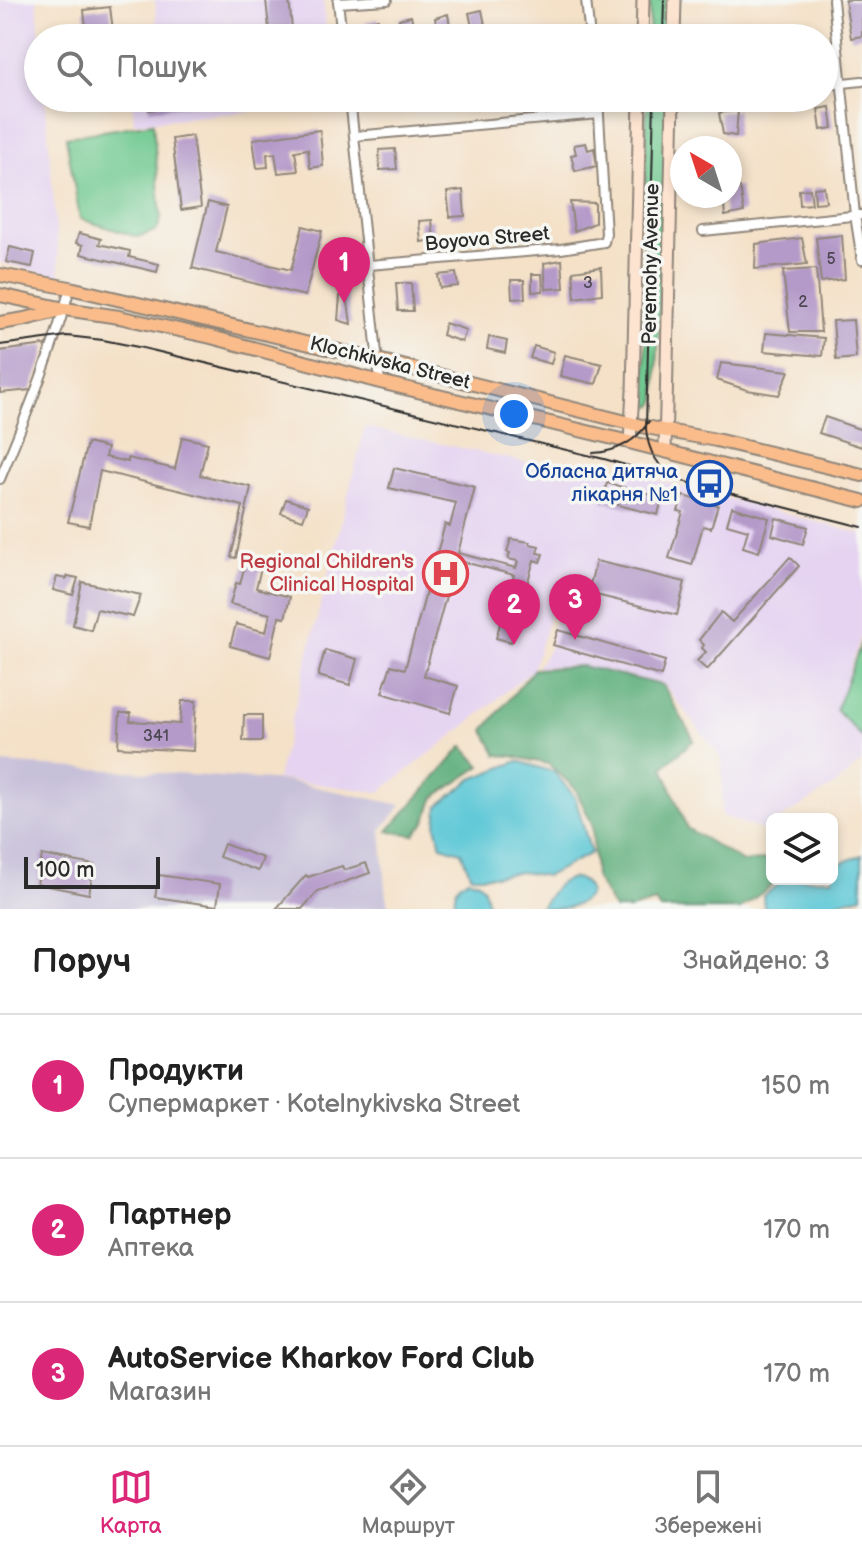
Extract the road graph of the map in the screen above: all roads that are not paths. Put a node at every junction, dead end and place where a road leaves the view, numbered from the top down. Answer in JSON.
{"nodes":[{"id":1,"x":387,"y":0,"type":"edge"},
{"id":2,"x":586,"y":0,"type":"edge"},
{"id":3,"x":643,"y":0,"type":"edge"},
{"id":4,"x":675,"y":0,"type":"edge"},
{"id":5,"x":833,"y":0,"type":"edge"},
{"id":6,"x":338,"y":2,"type":"edge"},
{"id":7,"x":340,"y":24,"type":"edge"},
{"id":8,"x":589,"y":24,"type":"edge"},
{"id":9,"x":642,"y":24,"type":"edge"},
{"id":10,"x":674,"y":24,"type":"edge"},
{"id":11,"x":836,"y":24,"type":"edge"},
{"id":12,"x":838,"y":46,"type":"edge"},
{"id":13,"x":862,"y":81,"type":"edge"},
{"id":14,"x":838,"y":83,"type":"edge"},
{"id":15,"x":842,"y":83,"type":"junction"},
{"id":16,"x":352,"y":112,"type":"edge"},
{"id":17,"x":640,"y":112,"type":"edge"},
{"id":18,"x":673,"y":112,"type":"edge"},
{"id":19,"x":599,"y":114,"type":"joint"},
{"id":20,"x":355,"y":136,"type":"junction"},
{"id":21,"x":859,"y":215,"type":"edge"},
{"id":22,"x":703,"y":231,"type":"dead end"},
{"id":23,"x":862,"y":260,"type":"edge"},
{"id":24,"x":369,"y":265,"type":"junction"},
{"id":25,"x":0,"y":275,"type":"edge"},
{"id":26,"x":70,"y":288,"type":"junction"},
{"id":27,"x":0,"y":295,"type":"edge"},
{"id":28,"x":65,"y":309,"type":"junction"},
{"id":29,"x":0,"y":323,"type":"edge"},
{"id":30,"x":378,"y":360,"type":"junction"},
{"id":31,"x":380,"y":382,"type":"junction"},
{"id":32,"x":632,"y":424,"type":"junction"},
{"id":33,"x":666,"y":432,"type":"junction"},
{"id":34,"x":630,"y":442,"type":"junction"},
{"id":35,"x":665,"y":451,"type":"junction"},
{"id":36,"x":862,"y":475,"type":"edge"},
{"id":37,"x":0,"y":479,"type":"edge"},
{"id":38,"x":862,"y":501,"type":"edge"}],
"edges":[{"from":1,"to":6,"type":"street"},
{"from":2,"to":8,"type":"street"},
{"from":3,"to":9,"type":"main road"},
{"from":4,"to":10,"type":"main road"},
{"from":5,"to":11,"type":"street"},
{"from":6,"to":7,"type":"street"},
{"from":12,"to":15,"type":"street"},
{"from":13,"to":15,"type":"street"},
{"from":14,"to":15,"type":"street"},
{"from":15,"to":21,"type":"street"},
{"from":16,"to":20,"type":"street"},
{"from":17,"to":32,"type":"main road","name":"Peremohy Avenue"},
{"from":18,"to":33,"type":"main road","name":"Peremohy Avenue"},
{"from":19,"to":20,"type":"street"},
{"from":19,"to":24,"type":"street","name":"Boyova Street"},
{"from":20,"to":24,"type":"street"},
{"from":21,"to":22,"type":"street"},
{"from":21,"to":23,"type":"street"},
{"from":24,"to":30,"type":"street"},
{"from":25,"to":26,"type":"main road","name":"Klochkivska Street"},
{"from":26,"to":28,"type":"street"},
{"from":26,"to":30,"type":"main road","name":"Klochkivska Street"},
{"from":27,"to":28,"type":"main road","name":"Klochkivska Street"},
{"from":28,"to":29,"type":"main road"},
{"from":28,"to":31,"type":"main road","name":"Klochkivska Street"},
{"from":28,"to":37,"type":"street"},
{"from":30,"to":31,"type":"street"},
{"from":30,"to":32,"type":"main road","name":"Klochkivska Street"},
{"from":31,"to":34,"type":"main road","name":"Klochkivska Street"},
{"from":32,"to":33,"type":"main road","name":"Klochkivska Street"},
{"from":32,"to":34,"type":"main road","name":"Peremohy Avenue"},
{"from":33,"to":35,"type":"main road","name":"Peremohy Avenue"},
{"from":33,"to":36,"type":"main road","name":"Klochkivska Street"},
{"from":34,"to":35,"type":"main road","name":"Klochkivska Street"},
{"from":35,"to":38,"type":"main road","name":"Klochkivska Street"}]}
